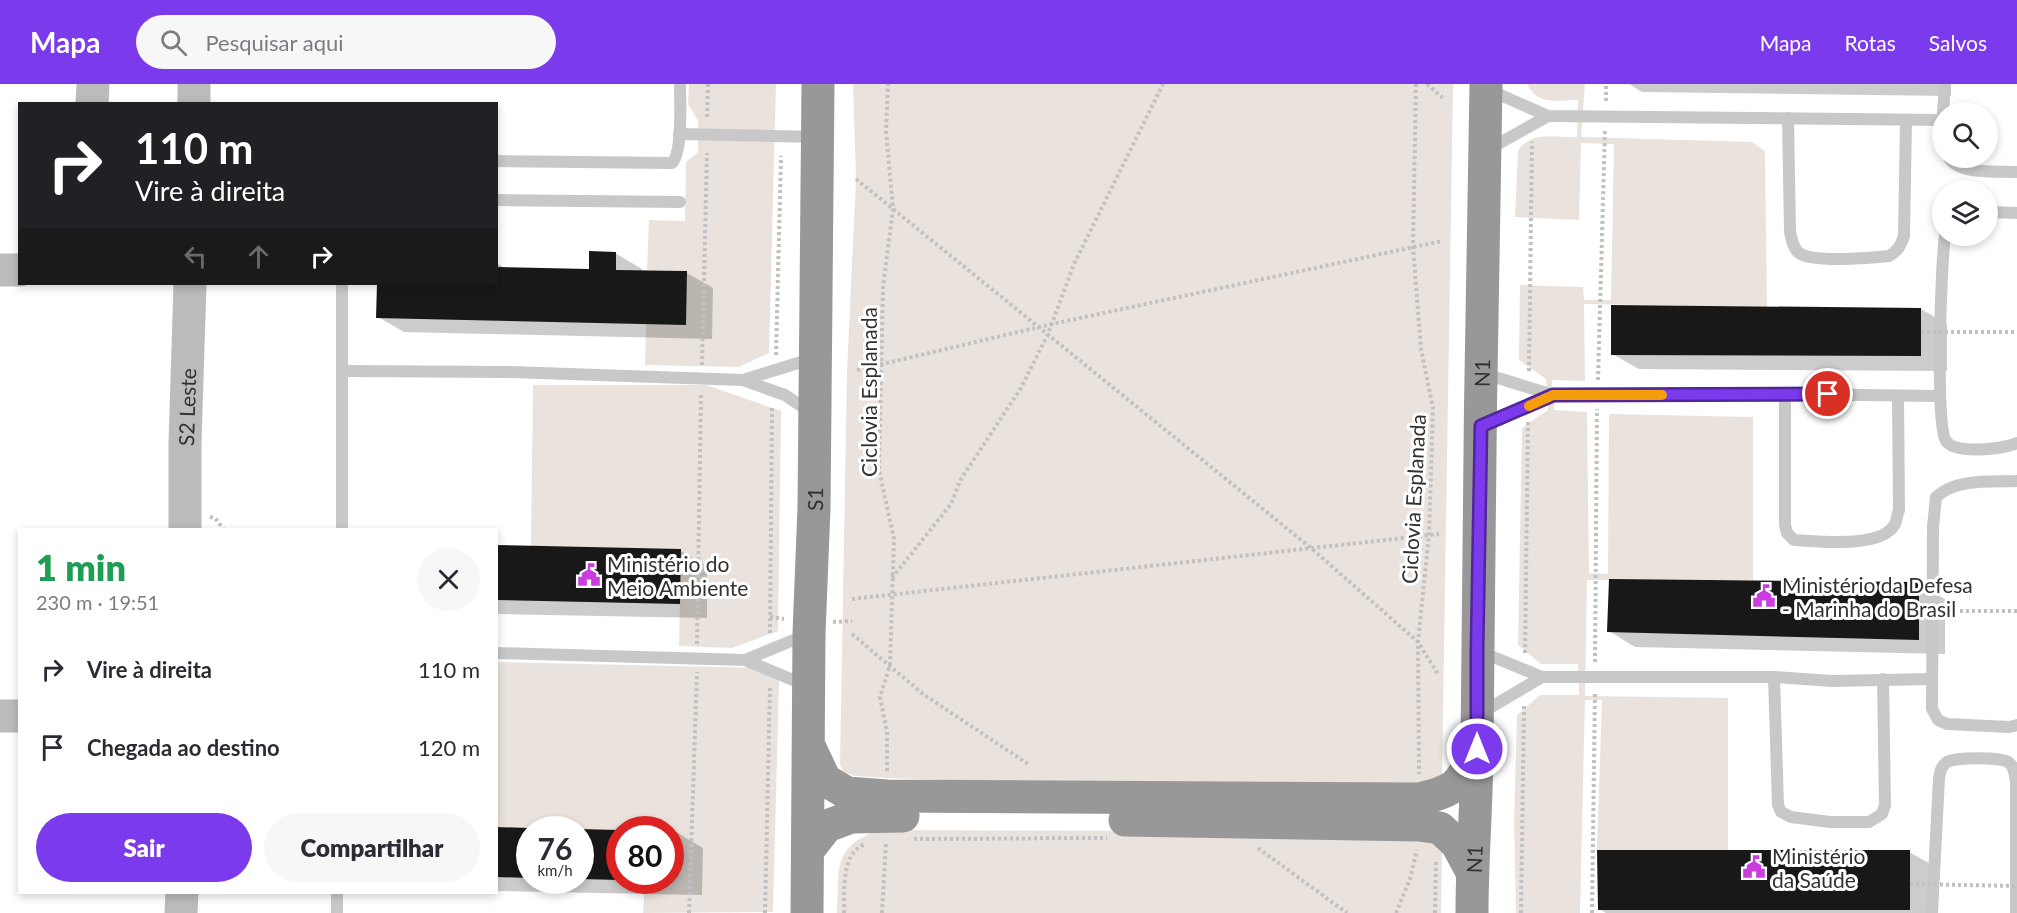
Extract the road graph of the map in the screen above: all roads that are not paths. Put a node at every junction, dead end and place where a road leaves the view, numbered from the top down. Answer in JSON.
{"nodes":[{"id":1,"x":93,"y":84,"type":"edge"},
{"id":2,"x":194,"y":84,"type":"edge"},
{"id":3,"x":680,"y":84,"type":"edge"},
{"id":4,"x":818,"y":84,"type":"edge"},
{"id":5,"x":1945,"y":84,"type":"edge"},
{"id":6,"x":1486,"y":86,"type":"edge"},
{"id":7,"x":92,"y":102,"type":"edge"},
{"id":8,"x":194,"y":102,"type":"edge"},
{"id":9,"x":1944,"y":102,"type":"edge"},
{"id":10,"x":1548,"y":116,"type":"junction"},
{"id":11,"x":1788,"y":118,"type":"junction"},
{"id":12,"x":1906,"y":120,"type":"junction"},
{"id":13,"x":1932,"y":122,"type":"edge"},
{"id":14,"x":679,"y":134,"type":"junction"},
{"id":15,"x":819,"y":137,"type":"junction"},
{"id":16,"x":1485,"y":151,"type":"junction"},
{"id":17,"x":498,"y":161,"type":"edge"},
{"id":18,"x":1960,"y":168,"type":"edge"},
{"id":19,"x":2017,"y":172,"type":"edge"},
{"id":20,"x":498,"y":200,"type":"edge"},
{"id":21,"x":680,"y":202,"type":"dead end"},
{"id":22,"x":1998,"y":212,"type":"edge"},
{"id":23,"x":2017,"y":213,"type":"edge"},
{"id":24,"x":1945,"y":246,"type":"edge"},
{"id":25,"x":0,"y":270,"type":"edge"},
{"id":26,"x":18,"y":270,"type":"edge"},
{"id":27,"x":189,"y":285,"type":"edge"},
{"id":28,"x":342,"y":285,"type":"edge"},
{"id":29,"x":816,"y":357,"type":"junction"},
{"id":30,"x":342,"y":371,"type":"junction"},
{"id":31,"x":1482,"y":372,"type":"junction"},
{"id":32,"x":743,"y":380,"type":"junction"},
{"id":33,"x":1785,"y":394,"type":"junction"},
{"id":34,"x":1553,"y":395,"type":"junction"},
{"id":35,"x":1898,"y":396,"type":"junction"},
{"id":36,"x":1939,"y":396,"type":"junction"},
{"id":37,"x":815,"y":415,"type":"junction"},
{"id":38,"x":1481,"y":426,"type":"junction"},
{"id":39,"x":2017,"y":443,"type":"edge"},
{"id":40,"x":2017,"y":481,"type":"edge"},
{"id":41,"x":185,"y":528,"type":"edge"},
{"id":42,"x":342,"y":528,"type":"edge"},
{"id":43,"x":809,"y":634,"type":"junction"},
{"id":44,"x":1477,"y":650,"type":"junction"},
{"id":45,"x":498,"y":653,"type":"edge"},
{"id":46,"x":745,"y":660,"type":"junction"},
{"id":47,"x":1542,"y":677,"type":"junction"},
{"id":48,"x":1774,"y":677,"type":"junction"},
{"id":49,"x":1932,"y":679,"type":"junction"},
{"id":50,"x":1883,"y":680,"type":"junction"},
{"id":51,"x":809,"y":686,"type":"junction"},
{"id":52,"x":0,"y":716,"type":"edge"},
{"id":53,"x":18,"y":716,"type":"edge"},
{"id":54,"x":1477,"y":716,"type":"junction"},
{"id":55,"x":2017,"y":725,"type":"edge"},
{"id":56,"x":810,"y":748,"type":"junction"},
{"id":57,"x":1477,"y":749,"type":"junction"},
{"id":58,"x":1419,"y":812,"type":"junction"},
{"id":59,"x":882,"y":818,"type":"junction"},
{"id":60,"x":808,"y":850,"type":"junction"},
{"id":61,"x":1472,"y":872,"type":"junction"},
{"id":62,"x":182,"y":894,"type":"edge"},
{"id":63,"x":338,"y":894,"type":"edge"},
{"id":64,"x":181,"y":913,"type":"edge"},
{"id":65,"x":337,"y":913,"type":"edge"},
{"id":66,"x":807,"y":913,"type":"edge"},
{"id":67,"x":1472,"y":913,"type":"edge"},
{"id":68,"x":1932,"y":913,"type":"edge"},
{"id":69,"x":2016,"y":913,"type":"edge"}],
"edges":[{"from":1,"to":7,"type":"main road"},
{"from":2,"to":8,"type":"main road"},
{"from":3,"to":14,"type":"lane"},
{"from":4,"to":15,"type":"highway","name":"S1"},
{"from":5,"to":9,"type":"lane"},
{"from":6,"to":10,"type":"lane"},
{"from":6,"to":16,"type":"highway","name":"N1"},
{"from":10,"to":11,"type":"lane"},
{"from":10,"to":16,"type":"lane"},
{"from":11,"to":12,"type":"lane"},
{"from":11,"to":12,"type":"lane"},
{"from":12,"to":13,"type":"lane"},
{"from":14,"to":15,"type":"lane"},
{"from":14,"to":17,"type":"lane"},
{"from":15,"to":29,"type":"highway","name":"S1"},
{"from":16,"to":31,"type":"highway","name":"N1"},
{"from":18,"to":19,"type":"lane"},
{"from":20,"to":21,"type":"lane"},
{"from":22,"to":23,"type":"lane"},
{"from":24,"to":36,"type":"lane"},
{"from":25,"to":26,"type":"main road"},
{"from":27,"to":41,"type":"main road","name":"S2 Leste"},
{"from":28,"to":30,"type":"lane"},
{"from":29,"to":32,"type":"lane"},
{"from":29,"to":37,"type":"highway","name":"S1"},
{"from":30,"to":32,"type":"lane"},
{"from":30,"to":42,"type":"lane"},
{"from":31,"to":34,"type":"lane"},
{"from":31,"to":38,"type":"highway","name":"N1"},
{"from":32,"to":37,"type":"lane"},
{"from":33,"to":34,"type":"lane"},
{"from":33,"to":35,"type":"lane"},
{"from":33,"to":35,"type":"lane"},
{"from":34,"to":38,"type":"lane"},
{"from":35,"to":36,"type":"lane"},
{"from":36,"to":39,"type":"lane"},
{"from":37,"to":43,"type":"highway","name":"S1"},
{"from":38,"to":44,"type":"highway","name":"N1"},
{"from":40,"to":49,"type":"lane"},
{"from":43,"to":46,"type":"lane"},
{"from":43,"to":51,"type":"highway","name":"S1"},
{"from":44,"to":47,"type":"lane"},
{"from":44,"to":54,"type":"highway","name":"N1"},
{"from":45,"to":46,"type":"lane"},
{"from":46,"to":51,"type":"lane"},
{"from":47,"to":48,"type":"lane"},
{"from":47,"to":54,"type":"lane"},
{"from":48,"to":50,"type":"lane"},
{"from":48,"to":50,"type":"lane"},
{"from":49,"to":50,"type":"lane"},
{"from":49,"to":55,"type":"lane"},
{"from":51,"to":56,"type":"highway","name":"S1"},
{"from":52,"to":53,"type":"main road"},
{"from":54,"to":57,"type":"highway","name":"N1"},
{"from":56,"to":59,"type":"highway"},
{"from":56,"to":60,"type":"highway","name":"S1"},
{"from":57,"to":58,"type":"highway"},
{"from":57,"to":61,"type":"highway","name":"N1"},
{"from":58,"to":59,"type":"highway"},
{"from":58,"to":61,"type":"highway"},
{"from":59,"to":60,"type":"highway"},
{"from":60,"to":66,"type":"highway","name":"S1"},
{"from":61,"to":67,"type":"highway","name":"N1"},
{"from":62,"to":64,"type":"main road"},
{"from":63,"to":65,"type":"lane"},
{"from":68,"to":69,"type":"lane"}]}
